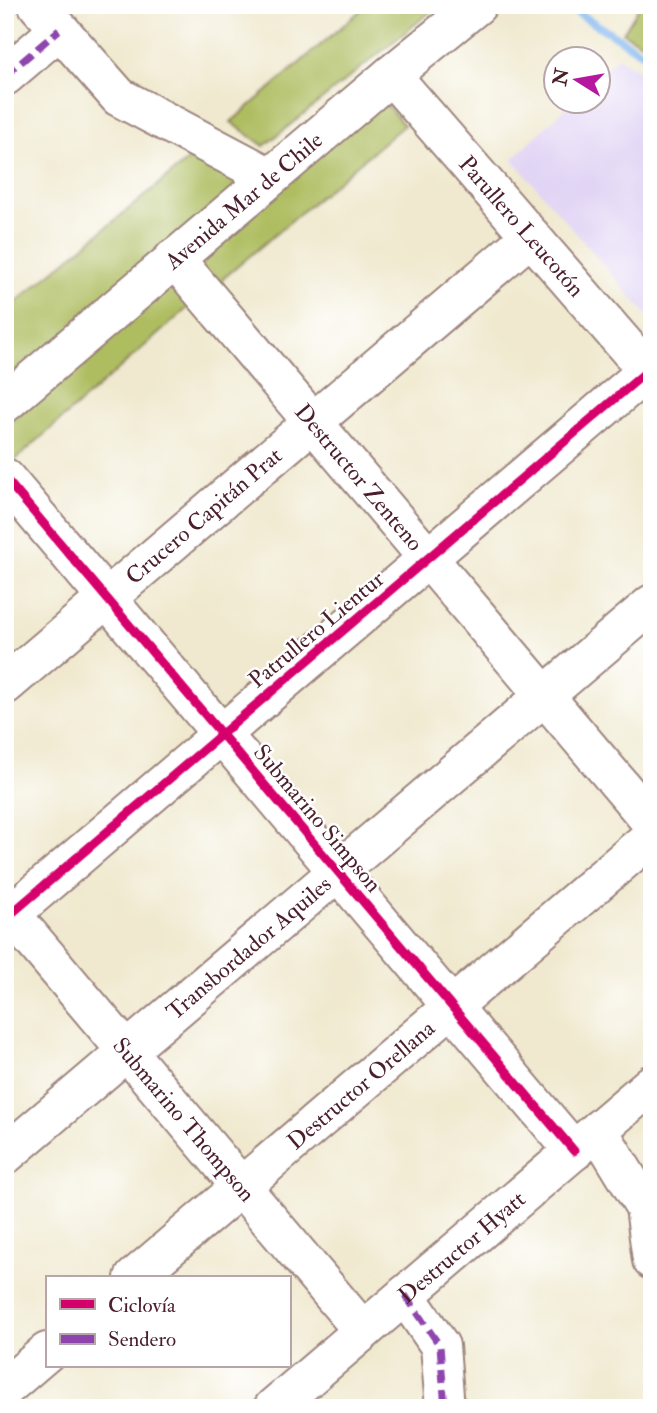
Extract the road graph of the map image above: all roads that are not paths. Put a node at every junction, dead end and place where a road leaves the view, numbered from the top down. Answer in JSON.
{"nodes":[{"id":1,"x":477,"y":5,"type":"edge"},
{"id":2,"x":48,"y":18,"type":"edge"},
{"id":3,"x":391,"y":75,"type":"junction"},
{"id":4,"x":5,"y":76,"type":"edge"},
{"id":5,"x":270,"y":177,"type":"junction"},
{"id":6,"x":531,"y":236,"type":"junction"},
{"id":7,"x":174,"y":258,"type":"junction"},
{"id":8,"x":650,"y":371,"type":"edge"},
{"id":9,"x":7,"y":398,"type":"edge"},
{"id":10,"x":313,"y":423,"type":"junction"},
{"id":11,"x":5,"y":478,"type":"edge"},
{"id":12,"x":428,"y":558,"type":"junction"},
{"id":13,"x":107,"y":599,"type":"junction"},
{"id":14,"x":652,"y":604,"type":"edge"},
{"id":15,"x":5,"y":685,"type":"edge"},
{"id":16,"x":544,"y":695,"type":"junction"},
{"id":17,"x":222,"y":734,"type":"junction"},
{"id":18,"x":652,"y":823,"type":"edge"},
{"id":19,"x":652,"y":836,"type":"edge"},
{"id":20,"x":338,"y":872,"type":"junction"},
{"id":21,"x":7,"y":914,"type":"edge"},
{"id":22,"x":452,"y":1007,"type":"junction"},
{"id":23,"x":127,"y":1051,"type":"junction"},
{"id":24,"x":652,"y":1084,"type":"edge"},
{"id":25,"x":586,"y":1140,"type":"junction"},
{"id":26,"x":5,"y":1155,"type":"edge"},
{"id":27,"x":241,"y":1187,"type":"junction"},
{"id":28,"x":652,"y":1260,"type":"edge"},
{"id":29,"x":136,"y":1276,"type":"edge"},
{"id":30,"x":405,"y":1295,"type":"junction"},
{"id":31,"x":363,"y":1331,"type":"junction"},
{"id":32,"x":46,"y":1353,"type":"edge"},
{"id":33,"x":5,"y":1388,"type":"edge"},
{"id":34,"x":5,"y":1401,"type":"edge"},
{"id":35,"x":11,"y":1408,"type":"edge"},
{"id":36,"x":273,"y":1408,"type":"edge"},
{"id":37,"x":445,"y":1408,"type":"edge"}],
"edges":[{"from":1,"to":3,"type":"street","name":"Avenida Mar de Chile"},
{"from":2,"to":4,"type":"street"},
{"from":2,"to":5,"type":"street"},
{"from":3,"to":5,"type":"street","name":"Avenida Mar de Chile"},
{"from":3,"to":6,"type":"street","name":"Parullero Leucotón"},
{"from":5,"to":7,"type":"street","name":"Avenida Mar de Chile"},
{"from":6,"to":8,"type":"street","name":"Parullero Leucotón"},
{"from":6,"to":10,"type":"street","name":"Crucero Capitán Prat"},
{"from":7,"to":9,"type":"street","name":"Avenida Mar de Chile"},
{"from":7,"to":10,"type":"street","name":"Destructor Zenteno"},
{"from":8,"to":12,"type":"street","name":"Patrullero Lientur"},
{"from":10,"to":12,"type":"street","name":"Destructor Zenteno"},
{"from":10,"to":13,"type":"street","name":"Crucero Capitán Prat"},
{"from":11,"to":13,"type":"street","name":"Submarino Simpson"},
{"from":12,"to":16,"type":"street","name":"Destructor Zenteno"},
{"from":12,"to":17,"type":"street","name":"Patrullero Lientur"},
{"from":13,"to":15,"type":"street","name":"Crucero Capitán Prat"},
{"from":13,"to":17,"type":"street","name":"Submarino Simpson"},
{"from":14,"to":16,"type":"street","name":"Transbordador Aquiles"},
{"from":16,"to":18,"type":"street","name":"Destructor Zenteno"},
{"from":16,"to":20,"type":"street","name":"Transbordador Aquiles"},
{"from":17,"to":20,"type":"street","name":"Submarino Simpson"},
{"from":17,"to":21,"type":"street","name":"Patrullero Lientur"},
{"from":19,"to":22,"type":"street","name":"Destructor Orellana"},
{"from":20,"to":22,"type":"street","name":"Submarino Simpson"},
{"from":20,"to":23,"type":"street","name":"Transbordador Aquiles"},
{"from":21,"to":23,"type":"street","name":"Submarino Thompson"},
{"from":22,"to":25,"type":"street","name":"Submarino Simpson"},
{"from":22,"to":27,"type":"street","name":"Destructor Orellana"},
{"from":23,"to":26,"type":"street","name":"Transbordador Aquiles"},
{"from":23,"to":27,"type":"street","name":"Submarino Thompson"},
{"from":24,"to":25,"type":"street","name":"Destructor Hyatt"},
{"from":25,"to":28,"type":"street","name":"Submarino Simpson"},
{"from":25,"to":30,"type":"street","name":"Destructor Hyatt"},
{"from":27,"to":29,"type":"street","name":"Destructor Orellana"},
{"from":27,"to":31,"type":"street","name":"Submarino Thompson"},
{"from":30,"to":31,"type":"street","name":"Destructor Hyatt"},
{"from":30,"to":37,"type":"street"},
{"from":31,"to":36,"type":"street","name":"Destructor Hyatt"},
{"from":32,"to":33,"type":"street"},
{"from":34,"to":35,"type":"street"}]}
